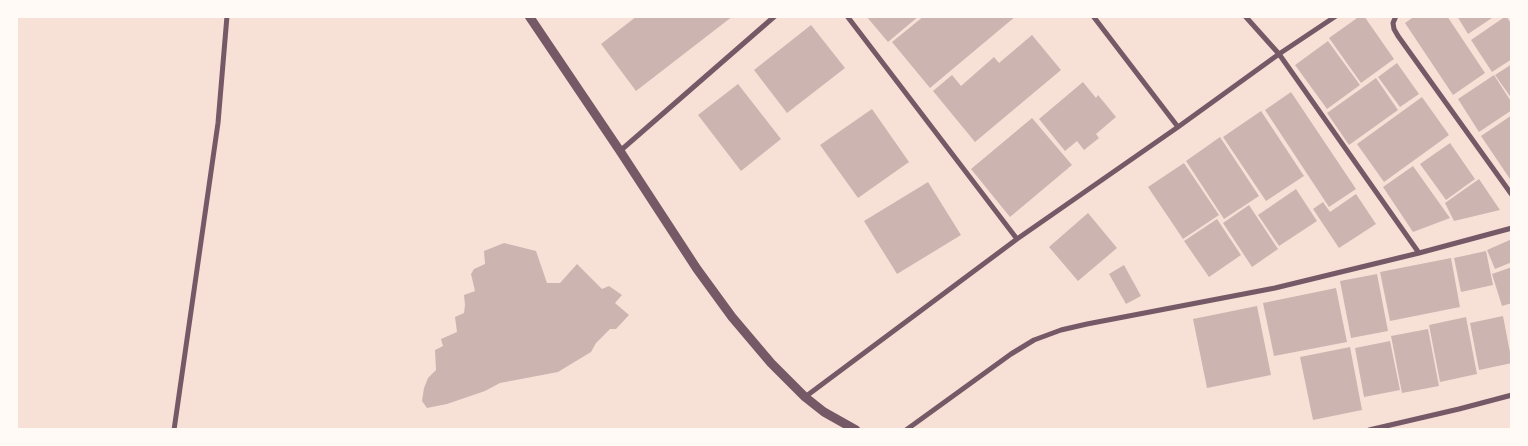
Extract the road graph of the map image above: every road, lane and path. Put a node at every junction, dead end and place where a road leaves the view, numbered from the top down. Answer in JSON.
{"nodes":[{"id":1,"x":227,"y":16,"type":"edge"},
{"id":2,"x":529,"y":16,"type":"edge"},
{"id":3,"x":775,"y":16,"type":"edge"},
{"id":4,"x":847,"y":16,"type":"edge"},
{"id":5,"x":1092,"y":16,"type":"edge"},
{"id":6,"x":1245,"y":16,"type":"edge"},
{"id":7,"x":1336,"y":16,"type":"edge"},
{"id":8,"x":1396,"y":16,"type":"edge"},
{"id":9,"x":1279,"y":54,"type":"junction"},
{"id":10,"x":1178,"y":127,"type":"junction"},
{"id":11,"x":620,"y":151,"type":"junction"},
{"id":12,"x":1512,"y":195,"type":"edge"},
{"id":13,"x":1512,"y":228,"type":"edge"},
{"id":14,"x":1017,"y":239,"type":"junction"},
{"id":15,"x":1419,"y":253,"type":"junction"},
{"id":16,"x":1512,"y":395,"type":"edge"},
{"id":17,"x":805,"y":397,"type":"junction"},
{"id":18,"x":174,"y":430,"type":"edge"},
{"id":19,"x":856,"y":430,"type":"edge"},
{"id":20,"x":906,"y":430,"type":"edge"},
{"id":21,"x":1369,"y":430,"type":"edge"}],
"edges":[{"from":1,"to":18,"type":"street"},
{"from":2,"to":11,"type":"street"},
{"from":3,"to":11,"type":"street"},
{"from":4,"to":14,"type":"street"},
{"from":5,"to":10,"type":"street"},
{"from":6,"to":9,"type":"street"},
{"from":7,"to":9,"type":"street"},
{"from":8,"to":12,"type":"street"},
{"from":9,"to":10,"type":"street"},
{"from":9,"to":15,"type":"street"},
{"from":10,"to":14,"type":"street"},
{"from":11,"to":17,"type":"street"},
{"from":13,"to":15,"type":"street"},
{"from":14,"to":17,"type":"street"},
{"from":15,"to":20,"type":"street"},
{"from":16,"to":21,"type":"street"},
{"from":17,"to":19,"type":"street"}]}
